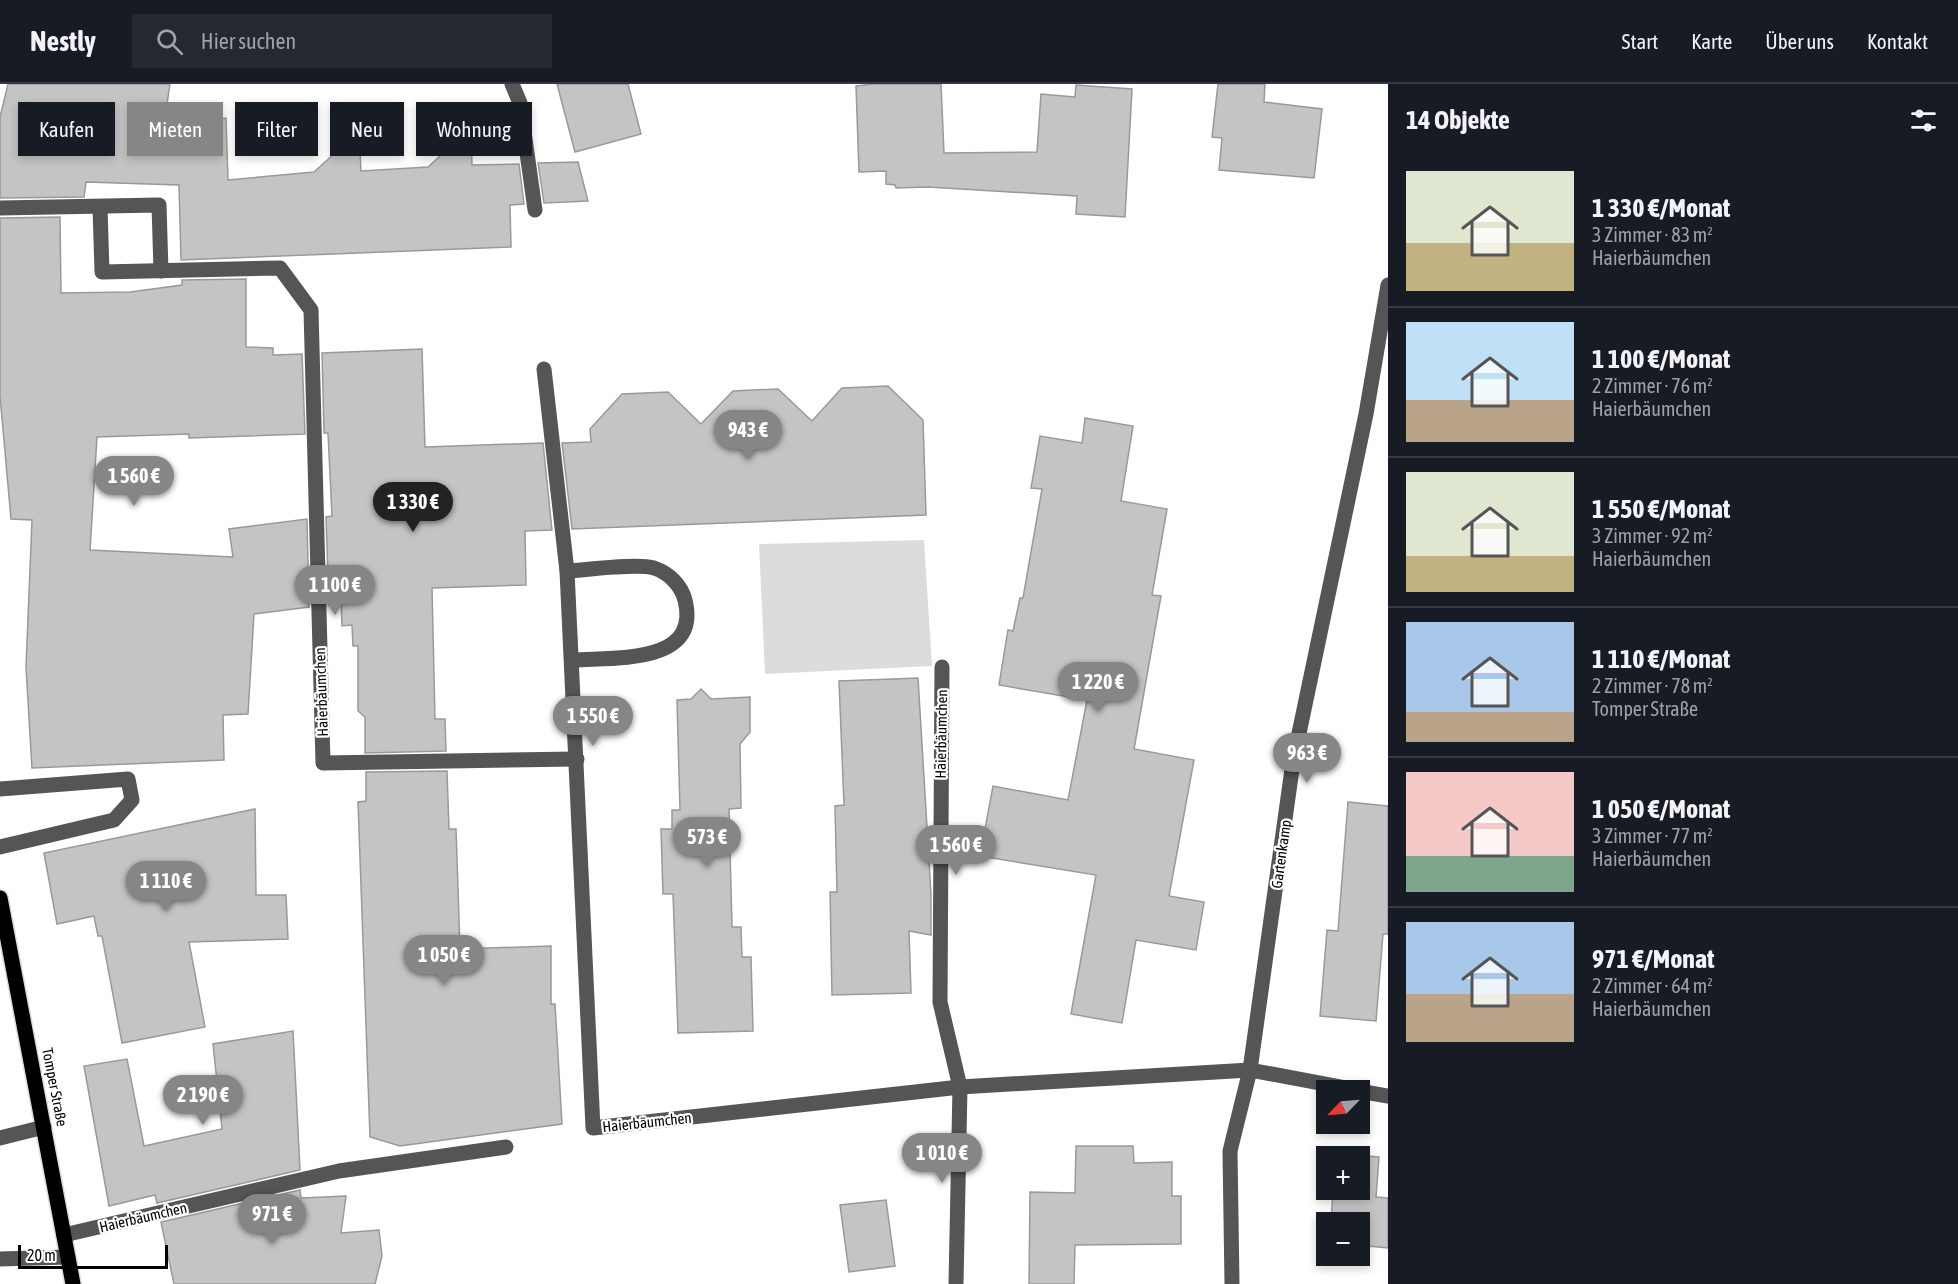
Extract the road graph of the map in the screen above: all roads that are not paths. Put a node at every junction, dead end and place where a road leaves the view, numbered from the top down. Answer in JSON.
{"nodes":[{"id":1,"x":512,"y":84,"type":"edge"},
{"id":2,"x":100,"y":207,"type":"junction"},
{"id":3,"x":0,"y":208,"type":"edge"},
{"id":4,"x":535,"y":210,"type":"dead end"},
{"id":5,"x":161,"y":271,"type":"junction"},
{"id":6,"x":1388,"y":285,"type":"edge"},
{"id":7,"x":543,"y":369,"type":"dead end"},
{"id":8,"x":567,"y":571,"type":"junction"},
{"id":9,"x":573,"y":660,"type":"junction"},
{"id":10,"x":942,"y":667,"type":"dead end"},
{"id":11,"x":577,"y":759,"type":"junction"},
{"id":12,"x":0,"y":789,"type":"edge"},
{"id":13,"x":0,"y":847,"type":"edge"},
{"id":14,"x":0,"y":898,"type":"edge"},
{"id":15,"x":1250,"y":1070,"type":"junction"},
{"id":16,"x":1316,"y":1083,"type":"edge"},
{"id":17,"x":960,"y":1087,"type":"junction"},
{"id":18,"x":1370,"y":1093,"type":"edge"},
{"id":19,"x":1388,"y":1096,"type":"edge"},
{"id":20,"x":44,"y":1127,"type":"junction"},
{"id":21,"x":0,"y":1138,"type":"edge"},
{"id":22,"x":506,"y":1147,"type":"dead end"},
{"id":23,"x":64,"y":1235,"type":"junction"},
{"id":24,"x":68,"y":1257,"type":"junction"},
{"id":25,"x":0,"y":1259,"type":"edge"},
{"id":26,"x":73,"y":1284,"type":"edge"},
{"id":27,"x":956,"y":1284,"type":"edge"},
{"id":28,"x":1232,"y":1284,"type":"edge"}],
"edges":[{"from":1,"to":4,"type":"street"},
{"from":2,"to":3,"type":"street"},
{"from":2,"to":5,"type":"street"},
{"from":2,"to":5,"type":"street"},
{"from":5,"to":11,"type":"street","name":"Haierbäumchen"},
{"from":6,"to":15,"type":"street","name":"Gartenkamp"},
{"from":7,"to":8,"type":"street","name":"Haierbäumchen"},
{"from":8,"to":9,"type":"street","name":"Haierbäumchen"},
{"from":8,"to":9,"type":"street"},
{"from":9,"to":11,"type":"street","name":"Haierbäumchen"},
{"from":10,"to":17,"type":"street","name":"Haierbäumchen"},
{"from":11,"to":17,"type":"street","name":"Haierbäumchen"},
{"from":12,"to":13,"type":"street"},
{"from":14,"to":20,"type":"main road","name":"Tomper Straße"},
{"from":15,"to":16,"type":"street","name":"Haierbäumchen"},
{"from":15,"to":17,"type":"street","name":"Haierbäumchen"},
{"from":15,"to":28,"type":"street","name":"Gartenkamp"},
{"from":17,"to":27,"type":"street","name":"Haierbäumchen"},
{"from":18,"to":19,"type":"street","name":"Haierbäumchen"},
{"from":20,"to":21,"type":"street"},
{"from":20,"to":23,"type":"main road","name":"Tomper Straße"},
{"from":22,"to":23,"type":"street","name":"Haierbäumchen"},
{"from":23,"to":24,"type":"main road","name":"Tomper Straße"},
{"from":24,"to":25,"type":"street"},
{"from":24,"to":26,"type":"main road","name":"Tomper Straße"}]}
